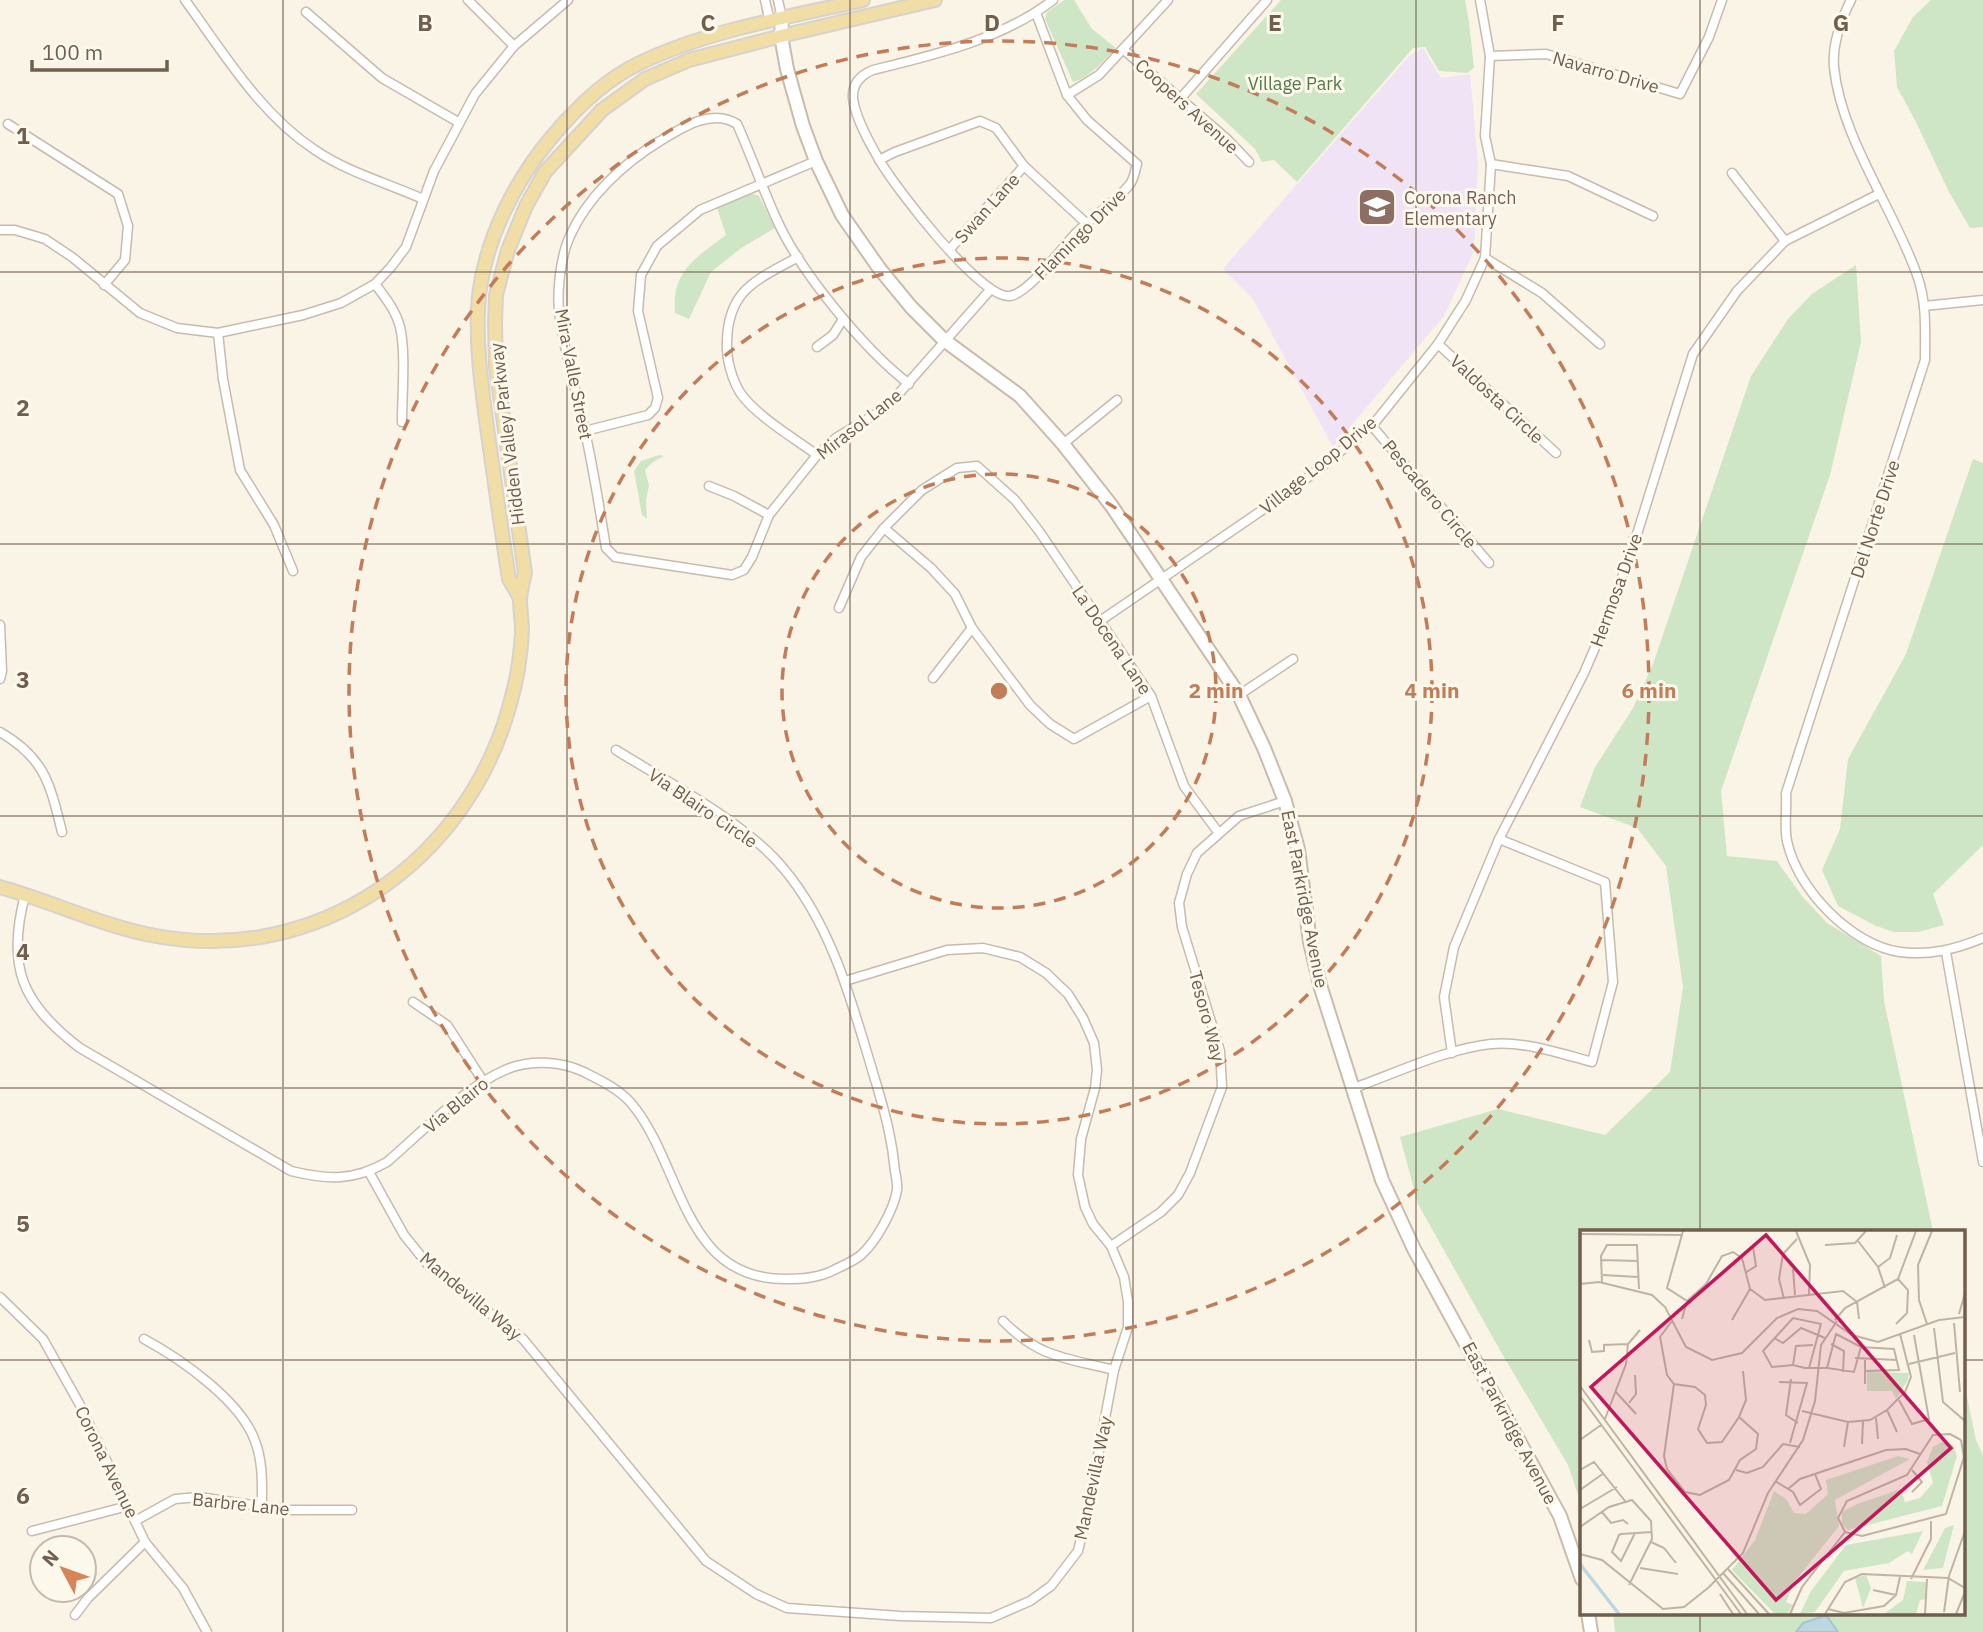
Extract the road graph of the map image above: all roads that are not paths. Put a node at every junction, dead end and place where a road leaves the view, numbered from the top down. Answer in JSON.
{"nodes":[{"id":1,"x":185,"y":0,"type":"edge"},
{"id":2,"x":468,"y":0,"type":"edge"},
{"id":3,"x":568,"y":0,"type":"edge"},
{"id":4,"x":765,"y":0,"type":"edge"},
{"id":5,"x":778,"y":0,"type":"edge"},
{"id":6,"x":863,"y":0,"type":"edge"},
{"id":7,"x":935,"y":0,"type":"edge"},
{"id":8,"x":1053,"y":0,"type":"edge"},
{"id":9,"x":1168,"y":0,"type":"edge"},
{"id":10,"x":1267,"y":0,"type":"edge"},
{"id":11,"x":1480,"y":0,"type":"edge"},
{"id":12,"x":1722,"y":0,"type":"edge"},
{"id":13,"x":1851,"y":0,"type":"edge"},
{"id":14,"x":306,"y":12,"type":"dead end"},
{"id":15,"x":1036,"y":13,"type":"junction"},
{"id":16,"x":776,"y":20,"type":"junction"},
{"id":17,"x":781,"y":36,"type":"junction"},
{"id":18,"x":514,"y":46,"type":"junction"},
{"id":19,"x":1124,"y":50,"type":"junction"},
{"id":20,"x":1490,"y":56,"type":"junction"},
{"id":21,"x":1067,"y":95,"type":"junction"},
{"id":22,"x":1181,"y":98,"type":"junction"},
{"id":23,"x":458,"y":122,"type":"junction"},
{"id":24,"x":8,"y":124,"type":"dead end"},
{"id":25,"x":879,"y":160,"type":"junction"},
{"id":26,"x":816,"y":162,"type":"junction"},
{"id":27,"x":1249,"y":162,"type":"dead end"},
{"id":28,"x":1491,"y":164,"type":"junction"},
{"id":29,"x":1024,"y":166,"type":"junction"},
{"id":30,"x":1732,"y":173,"type":"dead end"},
{"id":31,"x":763,"y":183,"type":"junction"},
{"id":32,"x":1879,"y":194,"type":"junction"},
{"id":33,"x":423,"y":199,"type":"junction"},
{"id":34,"x":1653,"y":216,"type":"dead end"},
{"id":35,"x":1086,"y":223,"type":"junction"},
{"id":36,"x":0,"y":230,"type":"edge"},
{"id":37,"x":1785,"y":241,"type":"junction"},
{"id":38,"x":949,"y":250,"type":"junction"},
{"id":39,"x":798,"y":257,"type":"junction"},
{"id":40,"x":1485,"y":258,"type":"junction"},
{"id":41,"x":375,"y":284,"type":"junction"},
{"id":42,"x":104,"y":285,"type":"junction"},
{"id":43,"x":990,"y":290,"type":"junction"},
{"id":44,"x":1983,"y":300,"type":"edge"},
{"id":45,"x":1924,"y":306,"type":"junction"},
{"id":46,"x":843,"y":319,"type":"junction"},
{"id":47,"x":218,"y":334,"type":"junction"},
{"id":48,"x":944,"y":340,"type":"junction"},
{"id":49,"x":1438,"y":344,"type":"junction"},
{"id":50,"x":1601,"y":344,"type":"dead end"},
{"id":51,"x":817,"y":347,"type":"dead end"},
{"id":52,"x":909,"y":384,"type":"junction"},
{"id":53,"x":1116,"y":400,"type":"dead end"},
{"id":54,"x":402,"y":422,"type":"dead end"},
{"id":55,"x":1372,"y":426,"type":"junction"},
{"id":56,"x":585,"y":431,"type":"junction"},
{"id":57,"x":1063,"y":444,"type":"junction"},
{"id":58,"x":1556,"y":453,"type":"dead end"},
{"id":59,"x":817,"y":455,"type":"junction"},
{"id":60,"x":709,"y":486,"type":"dead end"},
{"id":61,"x":769,"y":515,"type":"junction"},
{"id":62,"x":884,"y":528,"type":"junction"},
{"id":63,"x":1489,"y":563,"type":"dead end"},
{"id":64,"x":744,"y":570,"type":"joint"},
{"id":65,"x":293,"y":571,"type":"dead end"},
{"id":66,"x":1161,"y":579,"type":"junction"},
{"id":67,"x":520,"y":597,"type":"junction"},
{"id":68,"x":839,"y":608,"type":"dead end"},
{"id":69,"x":1100,"y":621,"type":"junction"},
{"id":70,"x":0,"y":625,"type":"edge"},
{"id":71,"x":972,"y":628,"type":"junction"},
{"id":72,"x":1293,"y":659,"type":"dead end"},
{"id":73,"x":933,"y":678,"type":"dead end"},
{"id":74,"x":0,"y":679,"type":"edge"},
{"id":75,"x":1239,"y":695,"type":"junction"},
{"id":76,"x":1151,"y":696,"type":"junction"},
{"id":77,"x":0,"y":732,"type":"edge"},
{"id":78,"x":616,"y":750,"type":"dead end"},
{"id":79,"x":1285,"y":801,"type":"junction"},
{"id":80,"x":62,"y":832,"type":"dead end"},
{"id":81,"x":1219,"y":832,"type":"junction"},
{"id":82,"x":1499,"y":839,"type":"junction"},
{"id":83,"x":0,"y":887,"type":"edge"},
{"id":84,"x":25,"y":895,"type":"junction"},
{"id":85,"x":1983,"y":938,"type":"edge"},
{"id":86,"x":1945,"y":952,"type":"junction"},
{"id":87,"x":845,"y":981,"type":"junction"},
{"id":88,"x":414,"y":1002,"type":"dead end"},
{"id":89,"x":1452,"y":1053,"type":"junction"},
{"id":90,"x":483,"y":1081,"type":"junction"},
{"id":91,"x":1352,"y":1089,"type":"junction"},
{"id":92,"x":1983,"y":1162,"type":"edge"},
{"id":93,"x":369,"y":1172,"type":"junction"},
{"id":94,"x":1111,"y":1246,"type":"junction"},
{"id":95,"x":0,"y":1297,"type":"edge"},
{"id":96,"x":1003,"y":1321,"type":"dead end"},
{"id":97,"x":144,"y":1339,"type":"dead end"},
{"id":98,"x":1114,"y":1370,"type":"junction"},
{"id":99,"x":128,"y":1506,"type":"junction"},
{"id":100,"x":262,"y":1506,"type":"junction"},
{"id":101,"x":352,"y":1510,"type":"dead end"},
{"id":102,"x":135,"y":1521,"type":"junction"},
{"id":103,"x":32,"y":1531,"type":"dead end"},
{"id":104,"x":145,"y":1542,"type":"junction"},
{"id":105,"x":1580,"y":1573,"type":"edge"},
{"id":106,"x":1588,"y":1614,"type":"edge"},
{"id":107,"x":75,"y":1615,"type":"dead end"},
{"id":108,"x":207,"y":1632,"type":"edge"},
{"id":109,"x":1591,"y":1632,"type":"edge"}],
"edges":[{"from":1,"to":33,"type":"street"},
{"from":2,"to":18,"type":"street"},
{"from":3,"to":18,"type":"street"},
{"from":4,"to":16,"type":"street"},
{"from":5,"to":16,"type":"street"},
{"from":6,"to":16,"type":"main road","name":"Hidden Valley Parkway"},
{"from":7,"to":17,"type":"main road","name":"Hidden Valley Parkway"},
{"from":8,"to":15,"type":"street"},
{"from":9,"to":19,"type":"street"},
{"from":10,"to":22,"type":"street"},
{"from":11,"to":20,"type":"street","name":"Village Loop Drive"},
{"from":12,"to":20,"type":"street","name":"Navarro Drive"},
{"from":13,"to":32,"type":"street","name":"Del Norte Drive"},
{"from":14,"to":23,"type":"street"},
{"from":15,"to":21,"type":"street"},
{"from":15,"to":25,"type":"street"},
{"from":16,"to":17,"type":"main road","name":"East Parkridge Avenue"},
{"from":16,"to":67,"type":"main road","name":"Hidden Valley Parkway"},
{"from":17,"to":26,"type":"main road","name":"East Parkridge Avenue"},
{"from":17,"to":67,"type":"main road","name":"Hidden Valley Parkway"},
{"from":18,"to":23,"type":"street"},
{"from":19,"to":21,"type":"street"},
{"from":19,"to":22,"type":"street","name":"Coopers Avenue"},
{"from":20,"to":28,"type":"street","name":"Village Loop Drive"},
{"from":21,"to":35,"type":"street","name":"Flamingo Drive"},
{"from":22,"to":27,"type":"street","name":"Coopers Avenue"},
{"from":23,"to":33,"type":"street"},
{"from":24,"to":42,"type":"street"},
{"from":25,"to":29,"type":"street"},
{"from":25,"to":38,"type":"street"},
{"from":26,"to":31,"type":"street"},
{"from":26,"to":48,"type":"main road","name":"East Parkridge Avenue"},
{"from":28,"to":34,"type":"street"},
{"from":28,"to":40,"type":"street","name":"Village Loop Drive"},
{"from":29,"to":35,"type":"street"},
{"from":29,"to":38,"type":"street","name":"Swan Lane"},
{"from":30,"to":37,"type":"street"},
{"from":31,"to":39,"type":"street"},
{"from":31,"to":56,"type":"street"},
{"from":31,"to":56,"type":"street","name":"Mira Valle Street"},
{"from":32,"to":37,"type":"street","name":"Hermosa Drive"},
{"from":32,"to":45,"type":"street","name":"Del Norte Drive"},
{"from":33,"to":41,"type":"street"},
{"from":35,"to":43,"type":"street","name":"Flamingo Drive"},
{"from":36,"to":42,"type":"street"},
{"from":37,"to":82,"type":"street","name":"Hermosa Drive"},
{"from":38,"to":43,"type":"street"},
{"from":39,"to":46,"type":"street"},
{"from":39,"to":59,"type":"street"},
{"from":40,"to":49,"type":"street","name":"Village Loop Drive"},
{"from":40,"to":50,"type":"street"},
{"from":41,"to":47,"type":"street"},
{"from":41,"to":54,"type":"street"},
{"from":42,"to":47,"type":"street"},
{"from":43,"to":48,"type":"street","name":"Mirasol Lane"},
{"from":44,"to":45,"type":"street"},
{"from":45,"to":86,"type":"street","name":"Del Norte Drive"},
{"from":46,"to":51,"type":"street"},
{"from":46,"to":52,"type":"street"},
{"from":47,"to":65,"type":"street"},
{"from":48,"to":52,"type":"street","name":"Mirasol Lane"},
{"from":48,"to":57,"type":"main road","name":"East Parkridge Avenue"},
{"from":49,"to":55,"type":"street","name":"Village Loop Drive"},
{"from":49,"to":58,"type":"street","name":"Valdosta Circle"},
{"from":52,"to":59,"type":"street","name":"Mirasol Lane"},
{"from":53,"to":57,"type":"street"},
{"from":55,"to":63,"type":"street","name":"Pescadero Circle"},
{"from":55,"to":66,"type":"street","name":"Village Loop Drive"},
{"from":56,"to":64,"type":"street","name":"Mira Valle Street"},
{"from":57,"to":66,"type":"main road","name":"East Parkridge Avenue"},
{"from":59,"to":61,"type":"street","name":"Mirasol Lane"},
{"from":60,"to":61,"type":"street"},
{"from":61,"to":64,"type":"street","name":"Mirasol Lane"},
{"from":62,"to":68,"type":"street"},
{"from":62,"to":69,"type":"street","name":"La Docena Lane"},
{"from":62,"to":71,"type":"street"},
{"from":66,"to":69,"type":"street","name":"Village Loop Drive"},
{"from":66,"to":75,"type":"main road","name":"East Parkridge Avenue"},
{"from":67,"to":84,"type":"main road","name":"Hidden Valley Parkway"},
{"from":69,"to":76,"type":"street","name":"La Docena Lane"},
{"from":70,"to":74,"type":"street"},
{"from":71,"to":73,"type":"street"},
{"from":71,"to":76,"type":"street"},
{"from":72,"to":75,"type":"street"},
{"from":75,"to":79,"type":"main road","name":"East Parkridge Avenue"},
{"from":76,"to":81,"type":"street","name":"La Docena Lane"},
{"from":77,"to":80,"type":"street"},
{"from":78,"to":87,"type":"street","name":"Via Blairo Circle"},
{"from":79,"to":81,"type":"street","name":"Tesoro Way"},
{"from":79,"to":91,"type":"main road","name":"East Parkridge Avenue"},
{"from":81,"to":94,"type":"street","name":"Tesoro Way"},
{"from":82,"to":89,"type":"street","name":"Hermosa Drive"},
{"from":82,"to":89,"type":"street"},
{"from":83,"to":84,"type":"main road","name":"Hidden Valley Parkway"},
{"from":84,"to":93,"type":"street","name":"Via Blairo"},
{"from":85,"to":86,"type":"street"},
{"from":86,"to":92,"type":"street"},
{"from":87,"to":90,"type":"street","name":"Via Blairo"},
{"from":87,"to":94,"type":"street","name":"Mandevilla Way"},
{"from":88,"to":90,"type":"street"},
{"from":89,"to":91,"type":"street"},
{"from":90,"to":93,"type":"street","name":"Via Blairo"},
{"from":91,"to":105,"type":"main road","name":"East Parkridge Avenue"},
{"from":93,"to":98,"type":"street","name":"Mandevilla Way"},
{"from":94,"to":98,"type":"street","name":"Mandevilla Way"},
{"from":95,"to":99,"type":"street","name":"Corona Avenue"},
{"from":96,"to":98,"type":"street"},
{"from":97,"to":100,"type":"street"},
{"from":99,"to":102,"type":"street","name":"Corona Avenue"},
{"from":99,"to":103,"type":"street"},
{"from":100,"to":101,"type":"street","name":"Barbre Lane"},
{"from":100,"to":102,"type":"street","name":"Barbre Lane"},
{"from":102,"to":104,"type":"street","name":"Corona Avenue"},
{"from":104,"to":107,"type":"street"},
{"from":104,"to":108,"type":"street","name":"Corona Avenue"},
{"from":106,"to":109,"type":"main road"}]}
